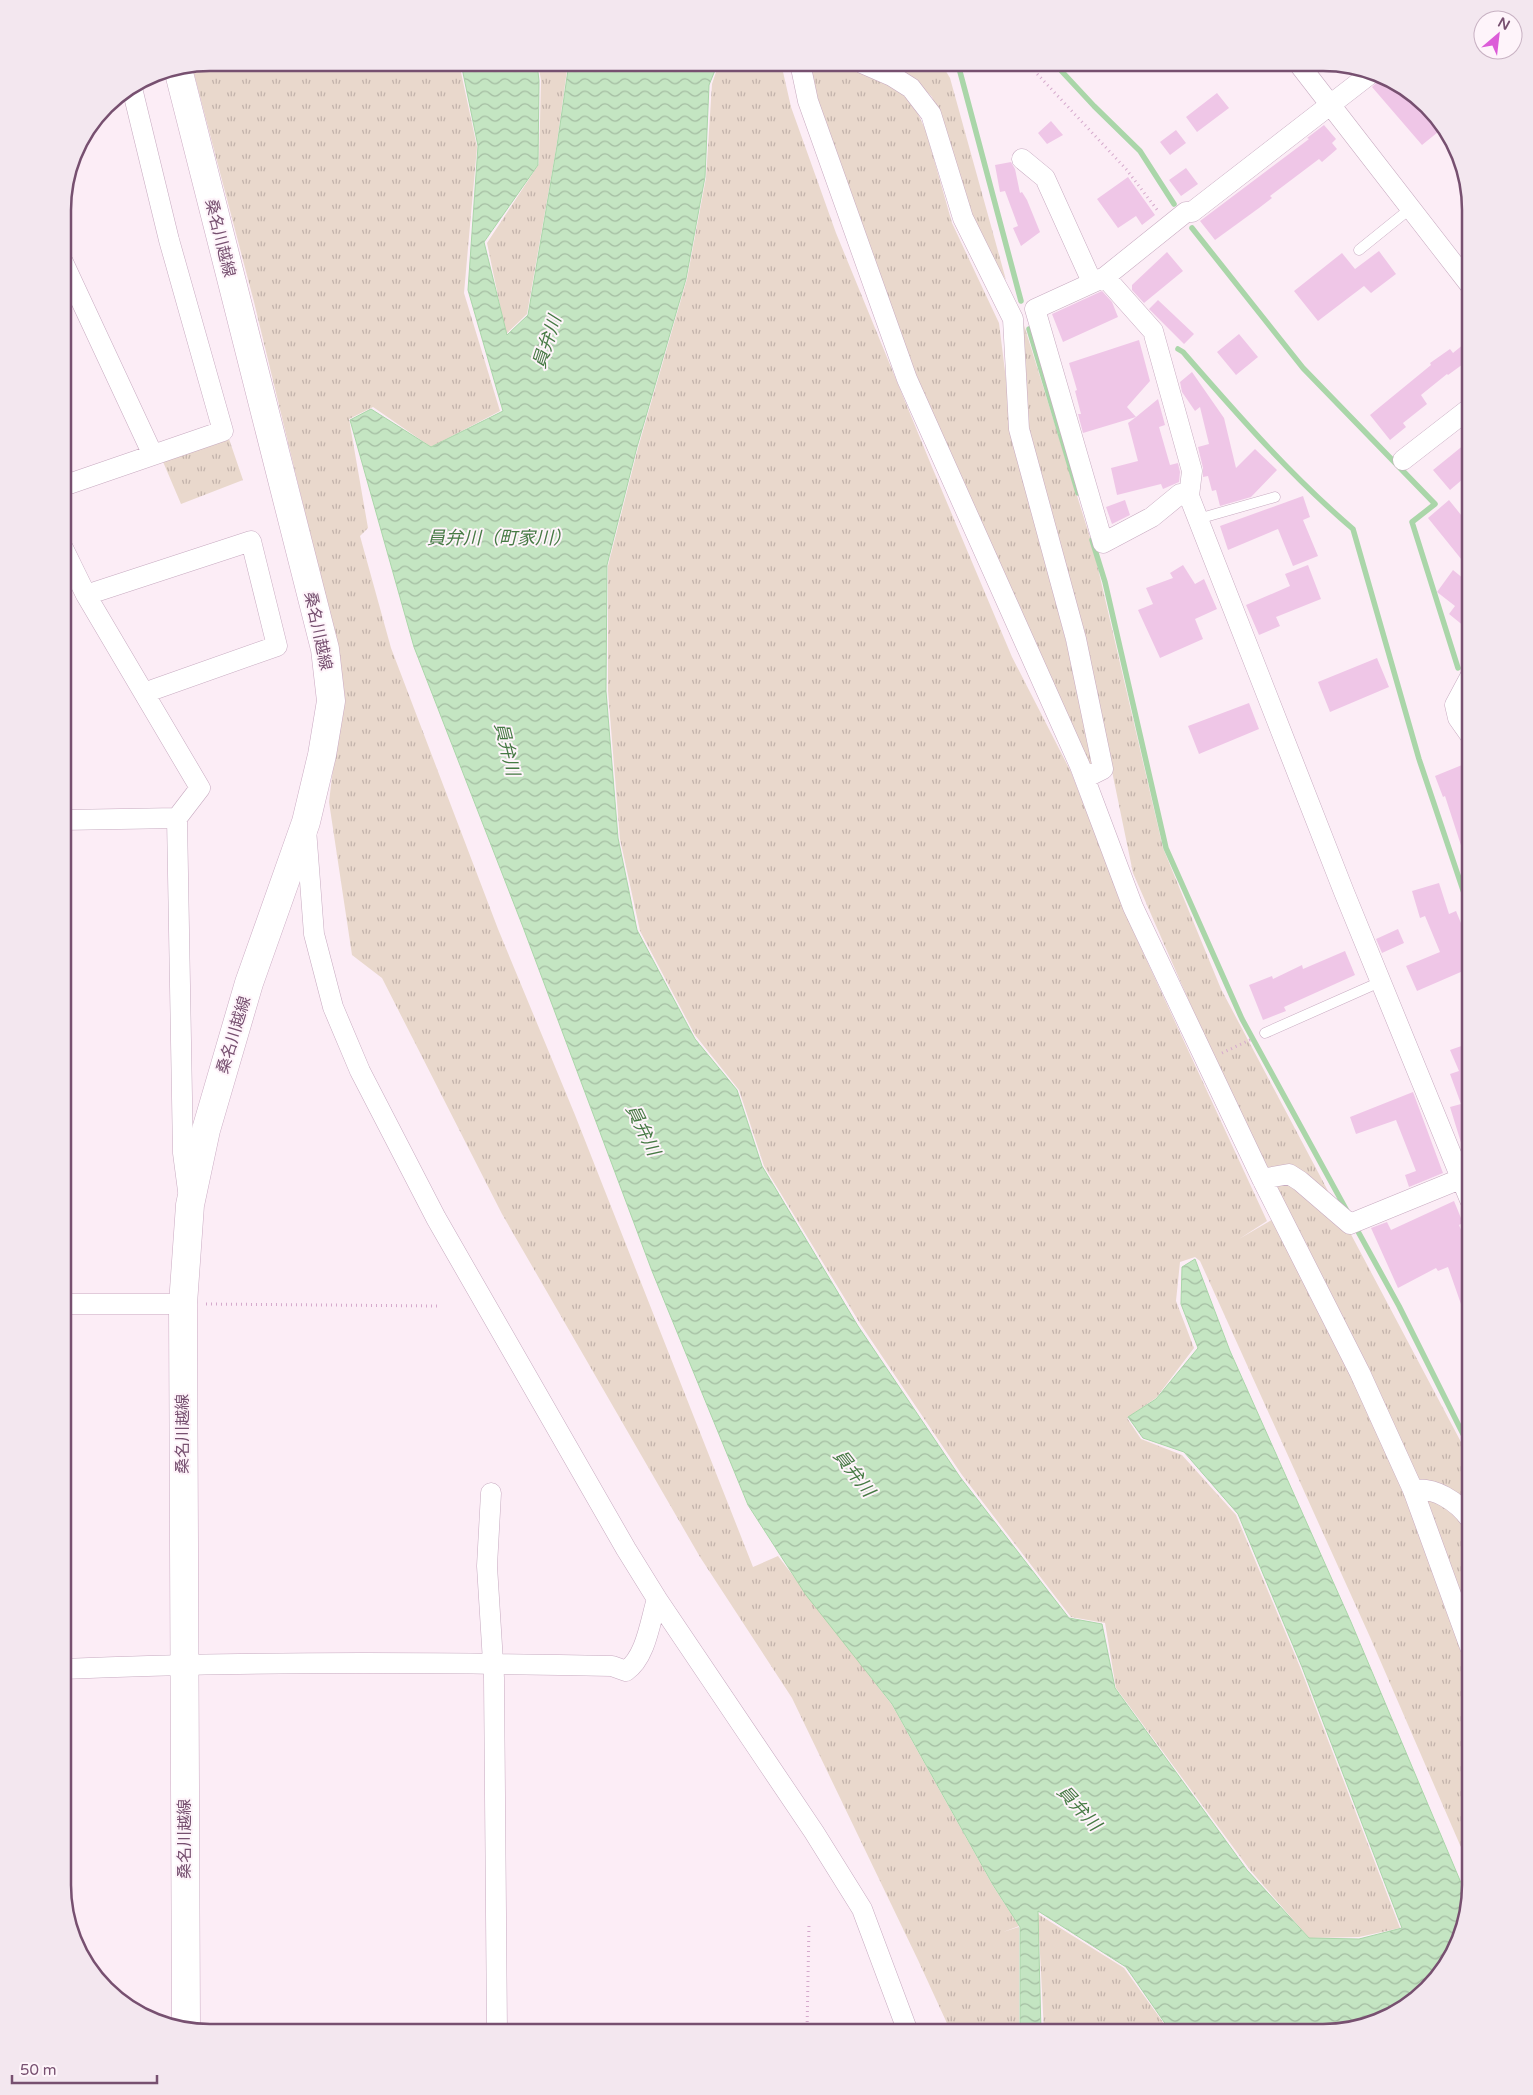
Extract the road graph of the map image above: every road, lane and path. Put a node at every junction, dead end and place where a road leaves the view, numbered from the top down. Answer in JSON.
{"nodes":[{"id":1,"x":802,"y":72,"type":"edge"},
{"id":2,"x":883,"y":72,"type":"edge"},
{"id":3,"x":1035,"y":72,"type":"edge"},
{"id":4,"x":1305,"y":72,"type":"edge"},
{"id":5,"x":179,"y":75,"type":"edge"},
{"id":6,"x":1365,"y":78,"type":"edge"},
{"id":7,"x":134,"y":95,"type":"edge"},
{"id":8,"x":1331,"y":106,"type":"junction"},
{"id":9,"x":1022,"y":159,"type":"dead end"},
{"id":10,"x":1411,"y":208,"type":"junction"},
{"id":11,"x":1169,"y":225,"type":"junction"},
{"id":12,"x":1359,"y":250,"type":"dead end"},
{"id":13,"x":1462,"y":275,"type":"edge"},
{"id":14,"x":1098,"y":279,"type":"junction"},
{"id":15,"x":72,"y":281,"type":"edge"},
{"id":16,"x":1034,"y":309,"type":"junction"},
{"id":17,"x":1013,"y":319,"type":"junction"},
{"id":18,"x":1462,"y":414,"type":"edge"},
{"id":19,"x":152,"y":453,"type":"junction"},
{"id":20,"x":1403,"y":460,"type":"dead end"},
{"id":21,"x":72,"y":483,"type":"edge"},
{"id":22,"x":1189,"y":496,"type":"junction"},
{"id":23,"x":1275,"y":497,"type":"dead end"},
{"id":24,"x":1198,"y":519,"type":"junction"},
{"id":25,"x":72,"y":566,"type":"edge"},
{"id":26,"x":86,"y":595,"type":"junction"},
{"id":27,"x":144,"y":693,"type":"junction"},
{"id":28,"x":1462,"y":693,"type":"edge"},
{"id":29,"x":1462,"y":724,"type":"edge"},
{"id":30,"x":1085,"y":778,"type":"junction"},
{"id":31,"x":177,"y":818,"type":"junction"},
{"id":32,"x":72,"y":820,"type":"edge"},
{"id":33,"x":306,"y":822,"type":"junction"},
{"id":34,"x":1380,"y":982,"type":"junction"},
{"id":35,"x":1265,"y":1033,"type":"dead end"},
{"id":36,"x":1246,"y":1042,"type":"dead end"},
{"id":37,"x":1208,"y":1060,"type":"junction"},
{"id":38,"x":1462,"y":1168,"type":"edge"},
{"id":39,"x":1262,"y":1179,"type":"junction"},
{"id":40,"x":1462,"y":1179,"type":"edge"},
{"id":41,"x":190,"y":1205,"type":"junction"},
{"id":42,"x":71,"y":1304,"type":"edge"},
{"id":43,"x":182,"y":1304,"type":"junction"},
{"id":44,"x":440,"y":1306,"type":"dead end"},
{"id":45,"x":1413,"y":1490,"type":"junction"},
{"id":46,"x":491,"y":1493,"type":"dead end"},
{"id":47,"x":1462,"y":1507,"type":"edge"},
{"id":48,"x":656,"y":1599,"type":"junction"},
{"id":49,"x":1462,"y":1624,"type":"edge"},
{"id":50,"x":184,"y":1663,"type":"junction"},
{"id":51,"x":491,"y":1663,"type":"junction"},
{"id":52,"x":71,"y":1669,"type":"edge"},
{"id":53,"x":809,"y":1923,"type":"dead end"},
{"id":54,"x":186,"y":2021,"type":"edge"},
{"id":55,"x":497,"y":2023,"type":"edge"},
{"id":56,"x":807,"y":2024,"type":"edge"},
{"id":57,"x":905,"y":2024,"type":"edge"}],
"edges":[{"from":1,"to":30,"type":"street"},
{"from":2,"to":17,"type":"street"},
{"from":3,"to":11,"type":"path"},
{"from":4,"to":8,"type":"street"},
{"from":5,"to":33,"type":"main road","name":"桑名川越線"},
{"from":6,"to":8,"type":"street"},
{"from":7,"to":19,"type":"street"},
{"from":8,"to":10,"type":"street"},
{"from":8,"to":11,"type":"street"},
{"from":9,"to":14,"type":"street"},
{"from":10,"to":12,"type":"lane"},
{"from":10,"to":13,"type":"street"},
{"from":11,"to":14,"type":"street"},
{"from":14,"to":16,"type":"street"},
{"from":14,"to":22,"type":"street"},
{"from":15,"to":19,"type":"street"},
{"from":16,"to":17,"type":"street"},
{"from":16,"to":22,"type":"street"},
{"from":17,"to":30,"type":"street"},
{"from":18,"to":20,"type":"street"},
{"from":19,"to":21,"type":"street"},
{"from":22,"to":24,"type":"street"},
{"from":23,"to":24,"type":"lane"},
{"from":24,"to":34,"type":"street"},
{"from":25,"to":26,"type":"street"},
{"from":26,"to":27,"type":"street"},
{"from":26,"to":27,"type":"street"},
{"from":27,"to":31,"type":"street"},
{"from":28,"to":29,"type":"street"},
{"from":30,"to":37,"type":"street"},
{"from":31,"to":32,"type":"street"},
{"from":31,"to":41,"type":"street"},
{"from":33,"to":41,"type":"main road","name":"桑名川越線"},
{"from":33,"to":48,"type":"street"},
{"from":34,"to":35,"type":"lane"},
{"from":34,"to":38,"type":"street"},
{"from":36,"to":37,"type":"path"},
{"from":37,"to":39,"type":"street"},
{"from":39,"to":40,"type":"street"},
{"from":39,"to":45,"type":"street"},
{"from":41,"to":43,"type":"main road","name":"桑名川越線"},
{"from":42,"to":43,"type":"street"},
{"from":43,"to":44,"type":"path"},
{"from":43,"to":50,"type":"main road","name":"桑名川越線"},
{"from":45,"to":47,"type":"street"},
{"from":45,"to":49,"type":"street"},
{"from":46,"to":51,"type":"street"},
{"from":48,"to":51,"type":"street"},
{"from":48,"to":57,"type":"street"},
{"from":50,"to":51,"type":"street"},
{"from":50,"to":52,"type":"street"},
{"from":50,"to":54,"type":"main road","name":"桑名川越線"},
{"from":51,"to":55,"type":"street"},
{"from":53,"to":56,"type":"path"}]}
